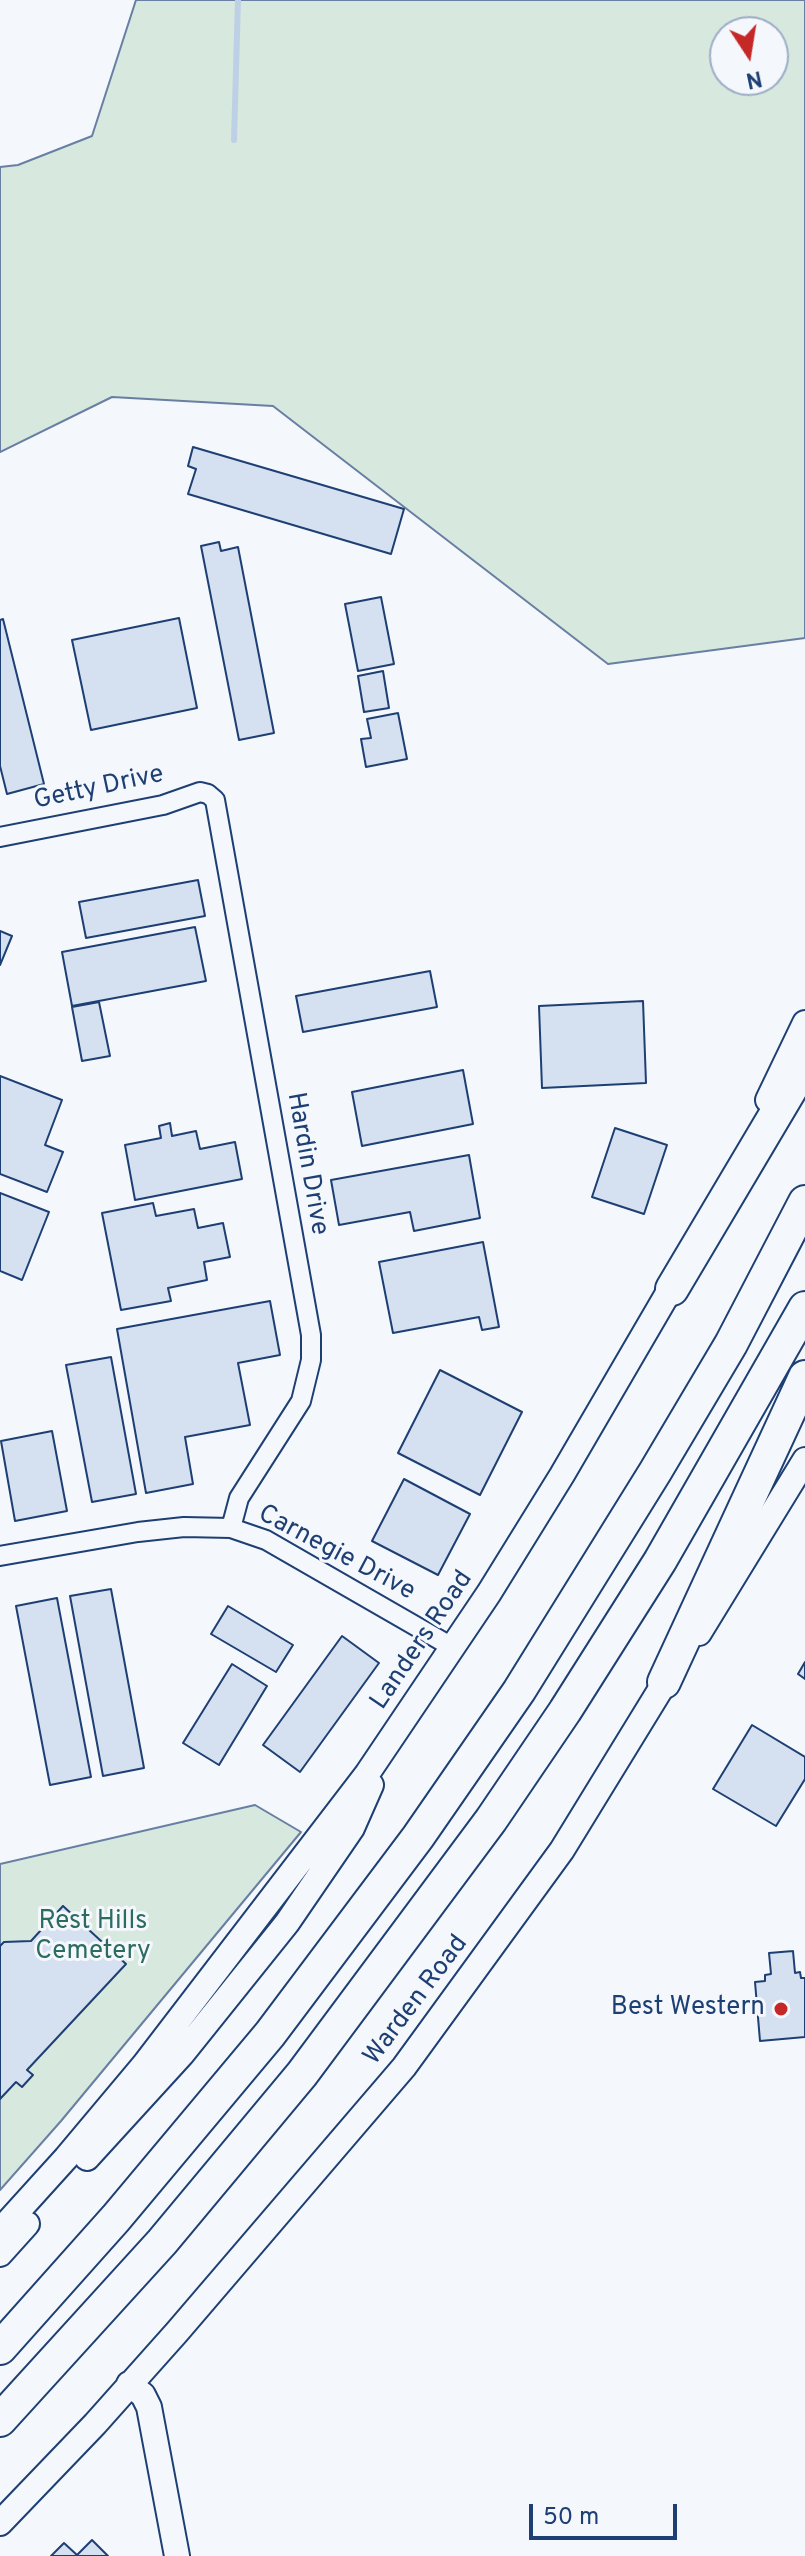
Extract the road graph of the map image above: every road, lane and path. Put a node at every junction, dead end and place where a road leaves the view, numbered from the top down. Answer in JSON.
{"nodes":[{"id":1,"x":208,"y":794,"type":"joint"},
{"id":2,"x":0,"y":837,"type":"edge"},
{"id":3,"x":805,"y":1023,"type":"edge"},
{"id":4,"x":805,"y":1065,"type":"edge"},
{"id":5,"x":805,"y":1202,"type":"edge"},
{"id":6,"x":672,"y":1289,"type":"junction"},
{"id":7,"x":805,"y":1308,"type":"edge"},
{"id":8,"x":805,"y":1377,"type":"edge"},
{"id":9,"x":805,"y":1460,"type":"edge"},
{"id":10,"x":231,"y":1528,"type":"junction"},
{"id":11,"x":0,"y":1556,"type":"edge"},
{"id":12,"x":452,"y":1647,"type":"junction"},
{"id":13,"x":664,"y":1682,"type":"junction"},
{"id":14,"x":389,"y":1742,"type":"junction"},
{"id":15,"x":0,"y":2231,"type":"edge"},
{"id":16,"x":0,"y":2254,"type":"edge"},
{"id":17,"x":0,"y":2348,"type":"edge"},
{"id":18,"x":129,"y":2384,"type":"junction"},
{"id":19,"x":0,"y":2420,"type":"edge"},
{"id":20,"x":0,"y":2523,"type":"edge"},
{"id":21,"x":177,"y":2556,"type":"edge"}],
"edges":[{"from":1,"to":2,"type":"street","name":"Getty Drive"},
{"from":1,"to":10,"type":"street","name":"Hardin Drive"},
{"from":3,"to":6,"type":"main road","name":"Landers Road"},
{"from":4,"to":6,"type":"highway"},
{"from":5,"to":17,"type":"highway"},
{"from":6,"to":12,"type":"main road","name":"Landers Road"},
{"from":7,"to":19,"type":"highway"},
{"from":8,"to":13,"type":"highway"},
{"from":9,"to":13,"type":"main road","name":"Warden Road"},
{"from":10,"to":11,"type":"street","name":"Carnegie Drive"},
{"from":10,"to":12,"type":"street","name":"Carnegie Drive"},
{"from":12,"to":14,"type":"main road","name":"Landers Road"},
{"from":13,"to":18,"type":"main road","name":"Warden Road"},
{"from":14,"to":15,"type":"main road","name":"Landers Road"},
{"from":14,"to":16,"type":"main road"},
{"from":18,"to":20,"type":"main road","name":"Warden Road"},
{"from":18,"to":21,"type":"main road"}]}
